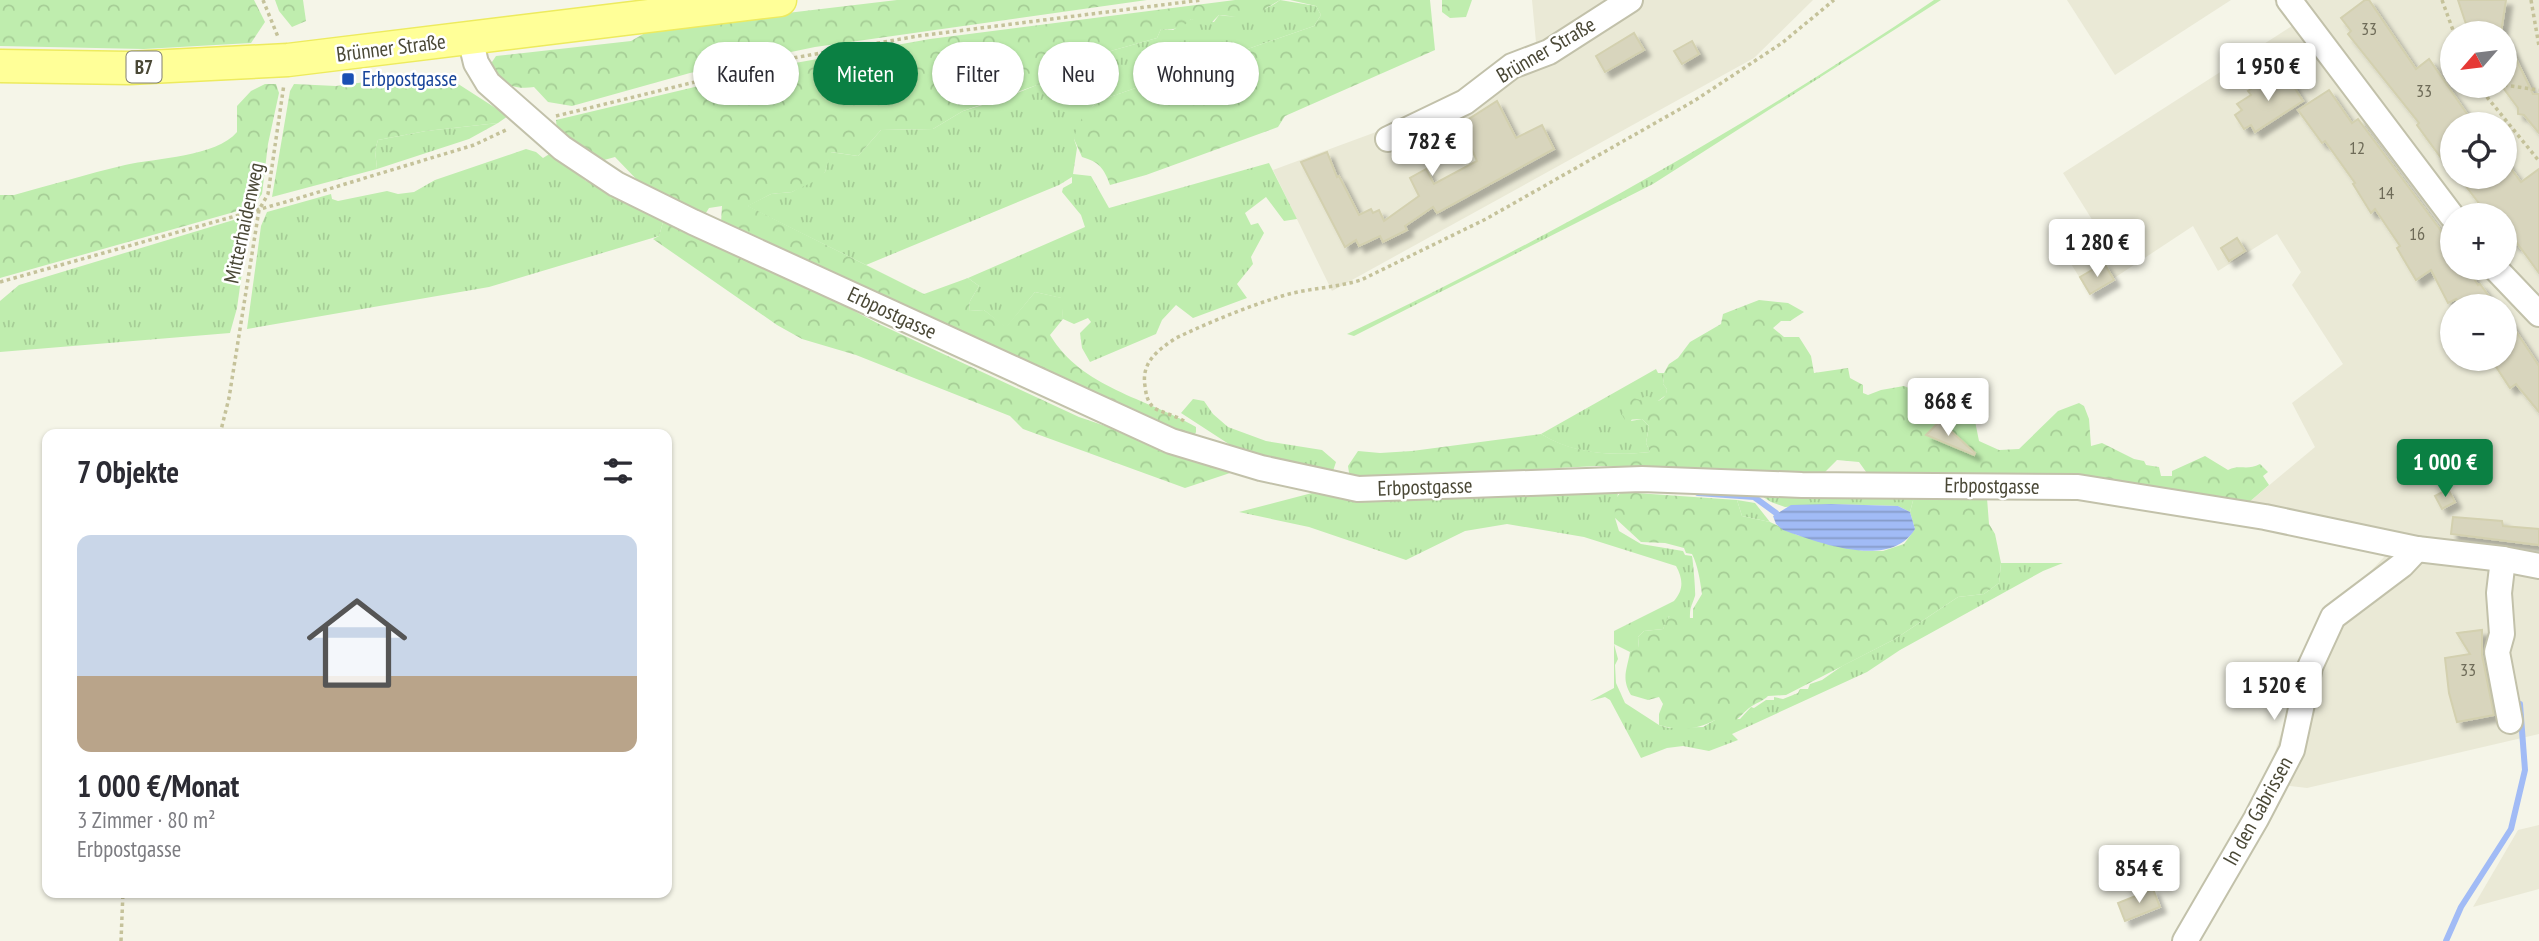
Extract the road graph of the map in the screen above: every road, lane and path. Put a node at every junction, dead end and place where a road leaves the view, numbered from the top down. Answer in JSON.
{"nodes":[{"id":1,"x":262,"y":0,"type":"edge"},
{"id":2,"x":780,"y":0,"type":"edge"},
{"id":3,"x":1201,"y":0,"type":"edge"},
{"id":4,"x":1630,"y":0,"type":"edge"},
{"id":5,"x":1834,"y":0,"type":"edge"},
{"id":6,"x":2289,"y":0,"type":"edge"},
{"id":7,"x":2442,"y":0,"type":"edge"},
{"id":8,"x":2531,"y":0,"type":"edge"},
{"id":9,"x":2450,"y":21,"type":"edge"},
{"id":10,"x":470,"y":38,"type":"junction"},
{"id":11,"x":2539,"y":46,"type":"edge"},
{"id":12,"x":288,"y":60,"type":"junction"},
{"id":13,"x":0,"y":66,"type":"edge"},
{"id":14,"x":2517,"y":87,"type":"edge"},
{"id":15,"x":2539,"y":90,"type":"edge"},
{"id":16,"x":2488,"y":98,"type":"edge"},
{"id":17,"x":532,"y":123,"type":"junction"},
{"id":18,"x":1388,"y":139,"type":"dead end"},
{"id":19,"x":2539,"y":161,"type":"edge"},
{"id":20,"x":2442,"y":203,"type":"edge"},
{"id":21,"x":259,"y":210,"type":"junction"},
{"id":22,"x":2506,"y":280,"type":"edge"},
{"id":23,"x":0,"y":282,"type":"edge"},
{"id":24,"x":2539,"y":314,"type":"edge"},
{"id":25,"x":1187,"y":422,"type":"dead end"},
{"id":26,"x":221,"y":429,"type":"edge"},
{"id":27,"x":2417,"y":549,"type":"junction"},
{"id":28,"x":2503,"y":559,"type":"junction"},
{"id":29,"x":2539,"y":566,"type":"edge"},
{"id":30,"x":2510,"y":721,"type":"dead end"},
{"id":31,"x":123,"y":898,"type":"edge"},
{"id":32,"x":121,"y":941,"type":"edge"},
{"id":33,"x":2185,"y":941,"type":"edge"}],
"edges":[{"from":1,"to":12,"type":"path"},
{"from":2,"to":10,"type":"main road","name":"Brünner Straße","number":"B7"},
{"from":3,"to":17,"type":"path"},
{"from":4,"to":18,"type":"street","name":"Brünner Straße"},
{"from":5,"to":25,"type":"path"},
{"from":6,"to":20,"type":"street"},
{"from":7,"to":9,"type":"path"},
{"from":8,"to":11,"type":"path"},
{"from":10,"to":12,"type":"main road","name":"Brünner Straße","number":"B7"},
{"from":10,"to":17,"type":"street","name":"Erbpostgasse"},
{"from":12,"to":13,"type":"main road","name":"Brünner Straße","number":"B7"},
{"from":12,"to":21,"type":"path","name":"Mitterhaidenweg"},
{"from":14,"to":15,"type":"path"},
{"from":16,"to":19,"type":"path"},
{"from":17,"to":21,"type":"path"},
{"from":17,"to":27,"type":"street","name":"Erbpostgasse"},
{"from":21,"to":23,"type":"path"},
{"from":21,"to":26,"type":"path","name":"Mitterhaidenweg"},
{"from":22,"to":24,"type":"street"},
{"from":27,"to":28,"type":"street","name":"Erbpostgasse"},
{"from":27,"to":33,"type":"street","name":"In den Gabrissen"},
{"from":28,"to":29,"type":"street","name":"Erbpostgasse"},
{"from":28,"to":30,"type":"street"},
{"from":31,"to":32,"type":"path"}]}
